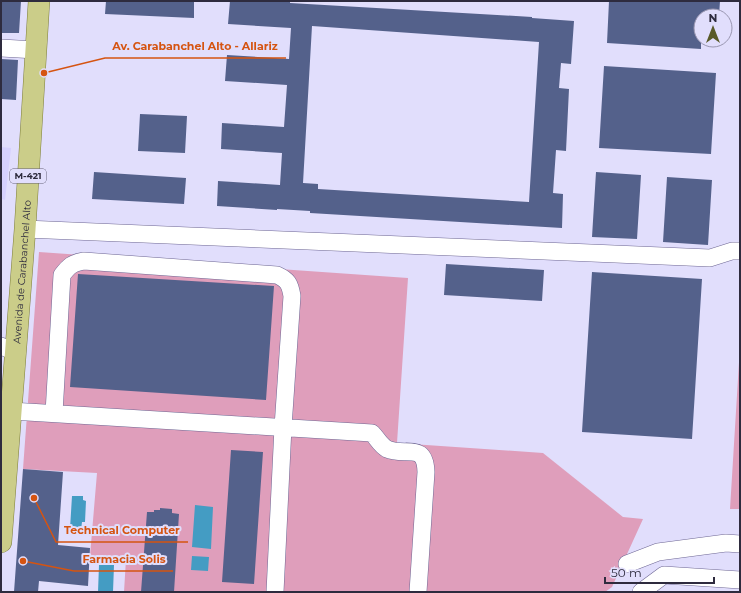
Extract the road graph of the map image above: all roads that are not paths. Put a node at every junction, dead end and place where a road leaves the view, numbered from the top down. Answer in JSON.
{"nodes":[{"id":1,"x":39,"y":1,"type":"edge"},
{"id":2,"x":1,"y":48,"type":"edge"},
{"id":3,"x":36,"y":50,"type":"junction"},
{"id":4,"x":25,"y":229,"type":"junction"},
{"id":5,"x":740,"y":251,"type":"edge"},
{"id":6,"x":8,"y":349,"type":"edge"},
{"id":7,"x":10,"y":411,"type":"junction"},
{"id":8,"x":54,"y":413,"type":"junction"},
{"id":9,"x":283,"y":427,"type":"junction"},
{"id":10,"x":1,"y":542,"type":"edge"},
{"id":11,"x":740,"y":544,"type":"edge"},
{"id":12,"x":627,"y":564,"type":"dead end"},
{"id":13,"x":740,"y":580,"type":"edge"},
{"id":14,"x":274,"y":592,"type":"edge"},
{"id":15,"x":418,"y":592,"type":"edge"},
{"id":16,"x":641,"y":592,"type":"edge"}],
"edges":[{"from":1,"to":3,"type":"main road","name":"Avenida de Carabanchel Alto","number":"M-421"},
{"from":2,"to":3,"type":"street"},
{"from":3,"to":4,"type":"main road","name":"Avenida de Carabanchel Alto","number":"M-421"},
{"from":4,"to":5,"type":"street"},
{"from":4,"to":6,"type":"main road","name":"Avenida de Carabanchel Alto","number":"M-421"},
{"from":6,"to":7,"type":"main road","name":"Avenida de Carabanchel Alto","number":"M-421"},
{"from":7,"to":8,"type":"street"},
{"from":7,"to":10,"type":"main road","name":"Avenida de Carabanchel Alto","number":"M-421"},
{"from":8,"to":9,"type":"street"},
{"from":8,"to":9,"type":"street"},
{"from":9,"to":14,"type":"street"},
{"from":9,"to":15,"type":"street"},
{"from":11,"to":12,"type":"street"},
{"from":13,"to":16,"type":"street"}]}
